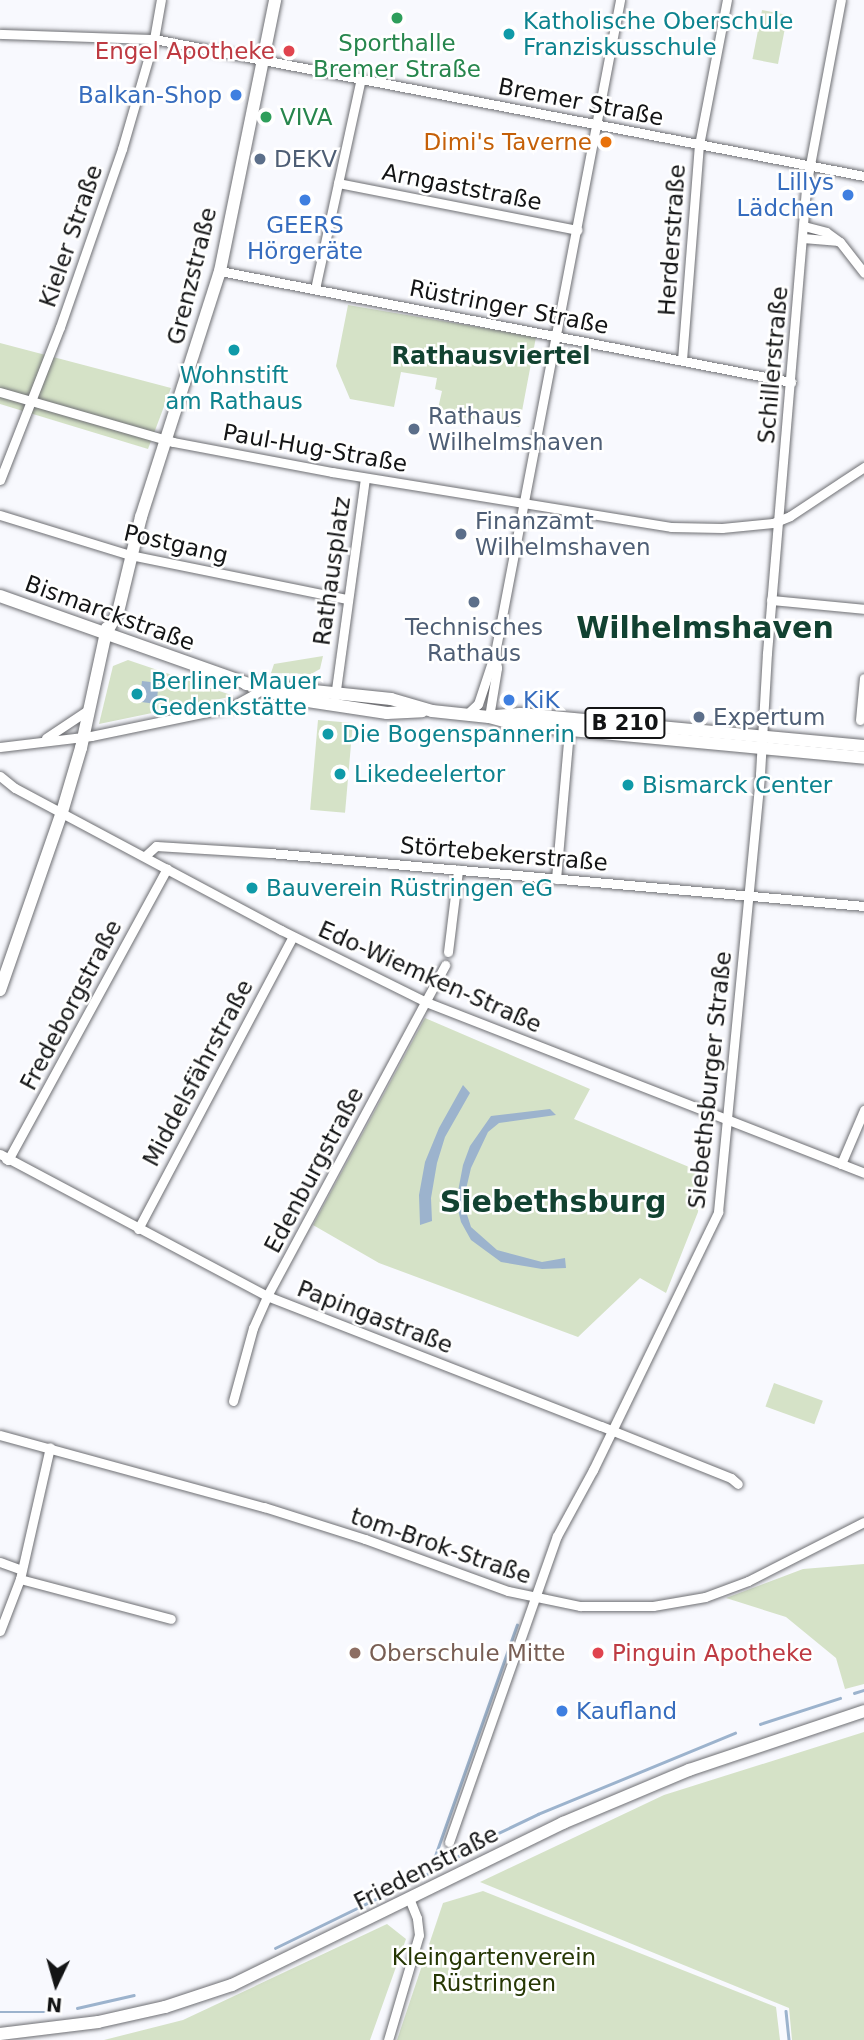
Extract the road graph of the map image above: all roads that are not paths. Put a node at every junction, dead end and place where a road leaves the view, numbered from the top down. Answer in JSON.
{"nodes":[{"id":1,"x":161,"y":0,"type":"edge"},
{"id":2,"x":275,"y":0,"type":"edge"},
{"id":3,"x":620,"y":0,"type":"edge"},
{"id":4,"x":727,"y":0,"type":"edge"},
{"id":5,"x":841,"y":0,"type":"edge"},
{"id":6,"x":0,"y":34,"type":"edge"},
{"id":7,"x":154,"y":39,"type":"junction"},
{"id":8,"x":263,"y":60,"type":"junction"},
{"id":9,"x":361,"y":78,"type":"junction"},
{"id":10,"x":597,"y":125,"type":"junction"},
{"id":11,"x":699,"y":145,"type":"junction"},
{"id":12,"x":809,"y":165,"type":"junction"},
{"id":13,"x":864,"y":176,"type":"edge"},
{"id":14,"x":338,"y":183,"type":"junction"},
{"id":15,"x":804,"y":226,"type":"junction"},
{"id":16,"x":577,"y":230,"type":"junction"},
{"id":17,"x":803,"y":239,"type":"junction"},
{"id":18,"x":840,"y":242,"type":"junction"},
{"id":19,"x":220,"y":271,"type":"junction"},
{"id":20,"x":864,"y":273,"type":"edge"},
{"id":21,"x":315,"y":289,"type":"junction"},
{"id":22,"x":558,"y":335,"type":"junction"},
{"id":23,"x":682,"y":360,"type":"junction"},
{"id":24,"x":791,"y":382,"type":"junction"},
{"id":25,"x":0,"y":391,"type":"edge"},
{"id":26,"x":30,"y":399,"type":"junction"},
{"id":27,"x":165,"y":440,"type":"junction"},
{"id":28,"x":864,"y":467,"type":"edge"},
{"id":29,"x":365,"y":478,"type":"junction"},
{"id":30,"x":0,"y":480,"type":"edge"},
{"id":31,"x":522,"y":504,"type":"junction"},
{"id":32,"x":0,"y":515,"type":"edge"},
{"id":33,"x":778,"y":521,"type":"junction"},
{"id":34,"x":130,"y":556,"type":"junction"},
{"id":35,"x":0,"y":596,"type":"edge"},
{"id":36,"x":347,"y":599,"type":"junction"},
{"id":37,"x":771,"y":600,"type":"junction"},
{"id":38,"x":864,"y":609,"type":"edge"},
{"id":39,"x":106,"y":634,"type":"junction"},
{"id":40,"x":495,"y":653,"type":"junction"},
{"id":41,"x":337,"y":671,"type":"junction"},
{"id":42,"x":864,"y":678,"type":"edge"},
{"id":43,"x":246,"y":684,"type":"junction"},
{"id":44,"x":262,"y":689,"type":"junction"},
{"id":45,"x":334,"y":692,"type":"junction"},
{"id":46,"x":315,"y":697,"type":"junction"},
{"id":47,"x":347,"y":708,"type":"junction"},
{"id":48,"x":88,"y":710,"type":"junction"},
{"id":49,"x":432,"y":711,"type":"junction"},
{"id":50,"x":466,"y":715,"type":"junction"},
{"id":51,"x":489,"y":717,"type":"junction"},
{"id":52,"x":860,"y":720,"type":"dead end"},
{"id":53,"x":569,"y":729,"type":"junction"},
{"id":54,"x":83,"y":737,"type":"junction"},
{"id":55,"x":41,"y":741,"type":"junction"},
{"id":56,"x":762,"y":742,"type":"junction"},
{"id":57,"x":864,"y":746,"type":"edge"},
{"id":58,"x":0,"y":747,"type":"edge"},
{"id":59,"x":864,"y":758,"type":"edge"},
{"id":60,"x":0,"y":776,"type":"edge"},
{"id":61,"x":62,"y":812,"type":"junction"},
{"id":62,"x":145,"y":856,"type":"junction"},
{"id":63,"x":166,"y":869,"type":"junction"},
{"id":64,"x":458,"y":870,"type":"junction"},
{"id":65,"x":556,"y":878,"type":"junction"},
{"id":66,"x":748,"y":896,"type":"junction"},
{"id":67,"x":864,"y":906,"type":"edge"},
{"id":68,"x":293,"y":936,"type":"junction"},
{"id":69,"x":449,"y":953,"type":"dead end"},
{"id":70,"x":445,"y":965,"type":"dead end"},
{"id":71,"x":0,"y":990,"type":"edge"},
{"id":72,"x":426,"y":1002,"type":"junction"},
{"id":73,"x":864,"y":1110,"type":"edge"},
{"id":74,"x":728,"y":1121,"type":"junction"},
{"id":75,"x":3,"y":1157,"type":"edge"},
{"id":76,"x":841,"y":1164,"type":"junction"},
{"id":77,"x":864,"y":1173,"type":"edge"},
{"id":78,"x":138,"y":1229,"type":"junction"},
{"id":79,"x":267,"y":1296,"type":"junction"},
{"id":80,"x":233,"y":1401,"type":"dead end"},
{"id":81,"x":612,"y":1430,"type":"junction"},
{"id":82,"x":0,"y":1436,"type":"edge"},
{"id":83,"x":50,"y":1447,"type":"junction"},
{"id":84,"x":738,"y":1484,"type":"dead end"},
{"id":85,"x":864,"y":1522,"type":"edge"},
{"id":86,"x":0,"y":1562,"type":"edge"},
{"id":87,"x":21,"y":1574,"type":"junction"},
{"id":88,"x":535,"y":1599,"type":"junction"},
{"id":89,"x":171,"y":1619,"type":"dead end"},
{"id":90,"x":0,"y":1631,"type":"edge"},
{"id":91,"x":864,"y":1712,"type":"edge"},
{"id":92,"x":449,"y":1842,"type":"dead end"},
{"id":93,"x":410,"y":1901,"type":"junction"},
{"id":94,"x":0,"y":2034,"type":"edge"},
{"id":95,"x":388,"y":2040,"type":"edge"}],
"edges":[{"from":1,"to":7,"type":"street","name":"Kieler Straße"},
{"from":2,"to":8,"type":"main road","name":"Grenzstraße"},
{"from":3,"to":10,"type":"street"},
{"from":4,"to":11,"type":"street","name":"Herderstraße"},
{"from":5,"to":12,"type":"street","name":"Schillerstraße"},
{"from":6,"to":7,"type":"street","name":"Bremer Straße"},
{"from":7,"to":8,"type":"street","name":"Bremer Straße"},
{"from":7,"to":26,"type":"street","name":"Kieler Straße"},
{"from":8,"to":9,"type":"street","name":"Bremer Straße"},
{"from":8,"to":19,"type":"main road","name":"Grenzstraße"},
{"from":9,"to":10,"type":"street","name":"Bremer Straße"},
{"from":9,"to":14,"type":"street"},
{"from":10,"to":11,"type":"street","name":"Bremer Straße"},
{"from":10,"to":16,"type":"street"},
{"from":11,"to":12,"type":"street","name":"Bremer Straße"},
{"from":11,"to":23,"type":"street","name":"Herderstraße"},
{"from":12,"to":13,"type":"street","name":"Bremer Straße"},
{"from":12,"to":15,"type":"street","name":"Schillerstraße"},
{"from":14,"to":16,"type":"street","name":"Arngaststraße"},
{"from":14,"to":21,"type":"street"},
{"from":15,"to":17,"type":"street","name":"Schillerstraße"},
{"from":15,"to":18,"type":"street"},
{"from":16,"to":22,"type":"street"},
{"from":17,"to":18,"type":"street"},
{"from":17,"to":24,"type":"street","name":"Schillerstraße"},
{"from":18,"to":20,"type":"street"},
{"from":19,"to":21,"type":"street","name":"Rüstringer Straße"},
{"from":19,"to":27,"type":"main road","name":"Grenzstraße"},
{"from":21,"to":22,"type":"street","name":"Rüstringer Straße"},
{"from":22,"to":23,"type":"street","name":"Rüstringer Straße"},
{"from":22,"to":31,"type":"street"},
{"from":23,"to":24,"type":"street","name":"Rüstringer Straße"},
{"from":24,"to":33,"type":"street","name":"Schillerstraße"},
{"from":25,"to":26,"type":"street","name":"Paul-Hug-Straße"},
{"from":26,"to":27,"type":"street","name":"Paul-Hug-Straße"},
{"from":26,"to":30,"type":"street","name":"Kieler Straße"},
{"from":27,"to":29,"type":"street","name":"Paul-Hug-Straße"},
{"from":27,"to":34,"type":"main road","name":"Grenzstraße"},
{"from":28,"to":33,"type":"street","name":"Paul-Hug-Straße"},
{"from":29,"to":31,"type":"street","name":"Paul-Hug-Straße"},
{"from":29,"to":36,"type":"street","name":"Rathausplatz"},
{"from":31,"to":33,"type":"street","name":"Paul-Hug-Straße"},
{"from":31,"to":40,"type":"street"},
{"from":32,"to":34,"type":"street","name":"Postgang"},
{"from":33,"to":37,"type":"street","name":"Schillerstraße"},
{"from":34,"to":36,"type":"street","name":"Postgang"},
{"from":34,"to":39,"type":"main road","name":"Grenzstraße"},
{"from":35,"to":39,"type":"main road","name":"Bismarckstraße","number":"B 210"},
{"from":36,"to":41,"type":"street","name":"Rathausplatz"},
{"from":37,"to":38,"type":"street"},
{"from":37,"to":56,"type":"street","name":"Schillerstraße"},
{"from":39,"to":43,"type":"main road","name":"Bismarckstraße","number":"B 210"},
{"from":39,"to":48,"type":"main road","name":"Grenzstraße"},
{"from":40,"to":50,"type":"street"},
{"from":40,"to":51,"type":"street"},
{"from":41,"to":45,"type":"street","name":"Rathausplatz"},
{"from":41,"to":46,"type":"street","name":"Rathausplatz"},
{"from":42,"to":52,"type":"street"},
{"from":43,"to":44,"type":"main road","name":"Bismarckstraße","number":"B 210"},
{"from":43,"to":46,"type":"main road","name":"Bismarckstraße","number":"B 210"},
{"from":44,"to":46,"type":"main road","name":"Bismarckstraße","number":"B 210"},
{"from":44,"to":54,"type":"street"},
{"from":45,"to":46,"type":"main road","name":"Bismarckstraße","number":"B 210"},
{"from":45,"to":47,"type":"street"},
{"from":45,"to":49,"type":"main road","name":"Bismarckstraße","number":"B 210"},
{"from":46,"to":47,"type":"main road","name":"Bismarckstraße","number":"B 210"},
{"from":47,"to":49,"type":"main road","name":"Bismarckstraße","number":"B 210"},
{"from":48,"to":54,"type":"main road","name":"Grenzstraße"},
{"from":48,"to":55,"type":"street"},
{"from":49,"to":50,"type":"main road","name":"Bismarckstraße","number":"B 210"},
{"from":50,"to":51,"type":"main road","name":"Bismarckstraße","number":"B 210"},
{"from":51,"to":53,"type":"main road","name":"Bismarckstraße","number":"B 210"},
{"from":51,"to":56,"type":"main road","name":"Bismarckstraße","number":"B 210"},
{"from":53,"to":56,"type":"main road","name":"Bismarckstraße","number":"B 210"},
{"from":53,"to":65,"type":"street"},
{"from":54,"to":55,"type":"street"},
{"from":54,"to":61,"type":"main road","name":"Grenzstraße"},
{"from":55,"to":58,"type":"street"},
{"from":56,"to":57,"type":"main road","name":"Bismarckstraße","number":"B 210"},
{"from":56,"to":59,"type":"main road","name":"Bismarckstraße","number":"B 210"},
{"from":56,"to":66,"type":"street","name":"Siebethsburger Straße"},
{"from":60,"to":61,"type":"street","name":"Edo-Wiemken-Straße"},
{"from":61,"to":62,"type":"street","name":"Edo-Wiemken-Straße"},
{"from":61,"to":71,"type":"main road","name":"Grenzstraße"},
{"from":62,"to":63,"type":"street","name":"Edo-Wiemken-Straße"},
{"from":62,"to":64,"type":"street","name":"Störtebekerstraße"},
{"from":63,"to":68,"type":"street","name":"Edo-Wiemken-Straße"},
{"from":63,"to":75,"type":"street","name":"Fredeborgstraße"},
{"from":64,"to":65,"type":"street","name":"Störtebekerstraße"},
{"from":64,"to":69,"type":"street"},
{"from":65,"to":66,"type":"street","name":"Störtebekerstraße"},
{"from":66,"to":67,"type":"street","name":"Störtebekerstraße"},
{"from":66,"to":74,"type":"street","name":"Siebethsburger Straße"},
{"from":68,"to":72,"type":"street","name":"Edo-Wiemken-Straße"},
{"from":68,"to":78,"type":"street","name":"Middelsfährstraße"},
{"from":70,"to":72,"type":"street","name":"Edenburgstraße"},
{"from":72,"to":74,"type":"street","name":"Edo-Wiemken-Straße"},
{"from":72,"to":79,"type":"street","name":"Edenburgstraße"},
{"from":73,"to":76,"type":"street"},
{"from":74,"to":76,"type":"street","name":"Edo-Wiemken-Straße"},
{"from":74,"to":81,"type":"street","name":"Siebethsburger Straße"},
{"from":75,"to":78,"type":"street","name":"Papingastraße"},
{"from":76,"to":77,"type":"street","name":"Edo-Wiemken-Straße"},
{"from":78,"to":79,"type":"street","name":"Papingastraße"},
{"from":79,"to":80,"type":"street","name":"Edenburgstraße"},
{"from":79,"to":81,"type":"street","name":"Papingastraße"},
{"from":81,"to":84,"type":"street","name":"Papingastraße"},
{"from":81,"to":88,"type":"street","name":"Siebethsburger Straße"},
{"from":82,"to":83,"type":"street","name":"tom-Brok-Straße"},
{"from":83,"to":87,"type":"street"},
{"from":83,"to":88,"type":"street","name":"tom-Brok-Straße"},
{"from":85,"to":88,"type":"street","name":"tom-Brok-Straße"},
{"from":86,"to":87,"type":"street"},
{"from":87,"to":89,"type":"street"},
{"from":87,"to":90,"type":"street"},
{"from":88,"to":92,"type":"street","name":"Siebethsburger Straße"},
{"from":91,"to":93,"type":"main road","name":"Friedenstraße"},
{"from":93,"to":94,"type":"main road","name":"Friedenstraße"},
{"from":93,"to":95,"type":"street"}]}
